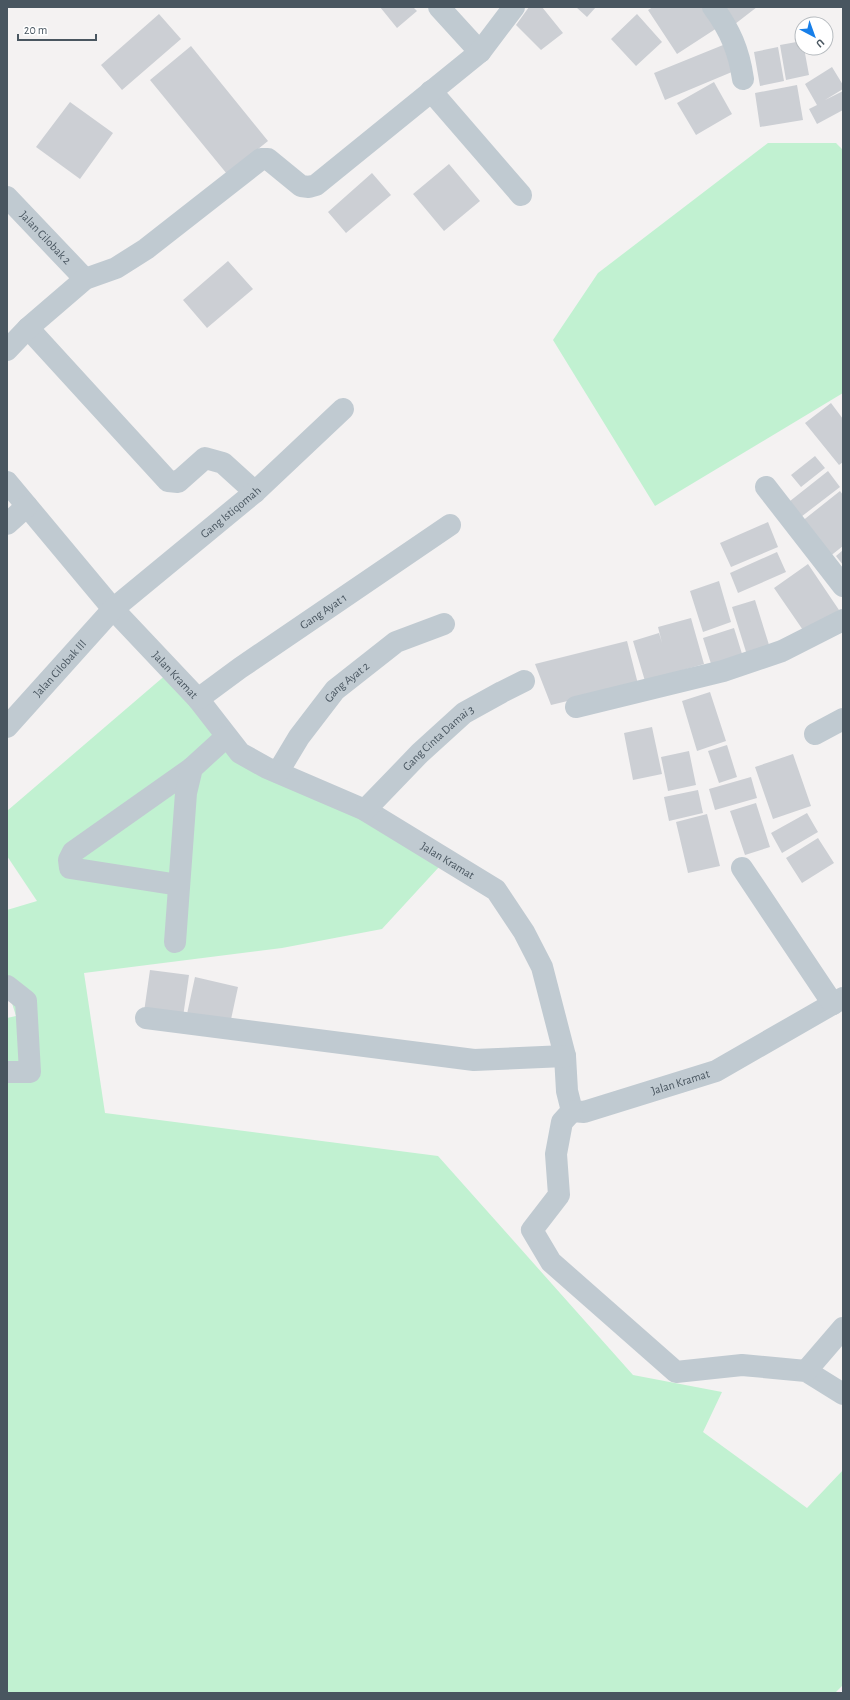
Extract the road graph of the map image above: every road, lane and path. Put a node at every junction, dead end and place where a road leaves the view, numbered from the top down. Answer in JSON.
{"nodes":[{"id":1,"x":440,"y":7,"type":"edge"},
{"id":2,"x":514,"y":7,"type":"edge"},
{"id":3,"x":713,"y":7,"type":"edge"},
{"id":4,"x":480,"y":52,"type":"junction"},
{"id":5,"x":742,"y":79,"type":"dead end"},
{"id":6,"x":431,"y":92,"type":"junction"},
{"id":7,"x":522,"y":195,"type":"dead end"},
{"id":8,"x":7,"y":197,"type":"edge"},
{"id":9,"x":85,"y":279,"type":"junction"},
{"id":10,"x":28,"y":328,"type":"junction"},
{"id":11,"x":7,"y":350,"type":"edge"},
{"id":12,"x":343,"y":409,"type":"dead end"},
{"id":13,"x":7,"y":482,"type":"edge"},
{"id":14,"x":766,"y":487,"type":"dead end"},
{"id":15,"x":255,"y":492,"type":"junction"},
{"id":16,"x":27,"y":506,"type":"junction"},
{"id":17,"x":7,"y":524,"type":"edge"},
{"id":18,"x":450,"y":525,"type":"dead end"},
{"id":19,"x":843,"y":586,"type":"edge"},
{"id":20,"x":113,"y":610,"type":"junction"},
{"id":21,"x":843,"y":620,"type":"edge"},
{"id":22,"x":444,"y":624,"type":"dead end"},
{"id":23,"x":524,"y":681,"type":"dead end"},
{"id":24,"x":198,"y":699,"type":"junction"},
{"id":25,"x":576,"y":707,"type":"dead end"},
{"id":26,"x":843,"y":719,"type":"edge"},
{"id":27,"x":7,"y":727,"type":"edge"},
{"id":28,"x":815,"y":734,"type":"dead end"},
{"id":29,"x":226,"y":737,"type":"junction"},
{"id":30,"x":192,"y":768,"type":"junction"},
{"id":31,"x":278,"y":772,"type":"junction"},
{"id":32,"x":365,"y":810,"type":"junction"},
{"id":33,"x":742,"y":868,"type":"dead end"},
{"id":34,"x":179,"y":885,"type":"junction"},
{"id":35,"x":175,"y":942,"type":"dead end"},
{"id":36,"x":7,"y":986,"type":"edge"},
{"id":37,"x":838,"y":1001,"type":"edge"},
{"id":38,"x":146,"y":1018,"type":"dead end"},
{"id":39,"x":565,"y":1056,"type":"junction"},
{"id":40,"x":7,"y":1072,"type":"edge"},
{"id":41,"x":572,"y":1111,"type":"junction"},
{"id":42,"x":843,"y":1328,"type":"edge"},
{"id":43,"x":806,"y":1371,"type":"junction"},
{"id":44,"x":843,"y":1394,"type":"edge"}],
"edges":[{"from":1,"to":4,"type":"street"},
{"from":2,"to":4,"type":"street"},
{"from":3,"to":5,"type":"street"},
{"from":4,"to":6,"type":"street"},
{"from":6,"to":7,"type":"street"},
{"from":6,"to":9,"type":"street"},
{"from":8,"to":9,"type":"street","name":"Jalan Cilobak 2"},
{"from":9,"to":10,"type":"street"},
{"from":10,"to":11,"type":"street"},
{"from":10,"to":15,"type":"street"},
{"from":12,"to":15,"type":"street","name":"Gang Istiqomah"},
{"from":13,"to":16,"type":"street","name":"Jalan Kramat"},
{"from":14,"to":19,"type":"street"},
{"from":15,"to":20,"type":"street","name":"Gang Istiqomah"},
{"from":16,"to":17,"type":"street"},
{"from":16,"to":20,"type":"street","name":"Jalan Kramat"},
{"from":18,"to":24,"type":"street","name":"Gang Ayat 1"},
{"from":20,"to":24,"type":"street","name":"Jalan Kramat"},
{"from":20,"to":27,"type":"street","name":"Jalan Cilobak III"},
{"from":21,"to":25,"type":"street"},
{"from":22,"to":31,"type":"street","name":"Gang Ayat 2"},
{"from":23,"to":32,"type":"street","name":"Gang Cinta Damai 3"},
{"from":24,"to":29,"type":"street","name":"Jalan Kramat"},
{"from":26,"to":28,"type":"street"},
{"from":29,"to":30,"type":"street"},
{"from":29,"to":31,"type":"street","name":"Jalan Kramat"},
{"from":30,"to":34,"type":"street"},
{"from":30,"to":34,"type":"street"},
{"from":31,"to":32,"type":"street","name":"Jalan Kramat"},
{"from":32,"to":39,"type":"street","name":"Jalan Kramat"},
{"from":33,"to":37,"type":"street"},
{"from":34,"to":35,"type":"street"},
{"from":36,"to":40,"type":"street"},
{"from":37,"to":41,"type":"street","name":"Jalan Kramat"},
{"from":38,"to":39,"type":"street"},
{"from":39,"to":41,"type":"street","name":"Jalan Kramat"},
{"from":41,"to":43,"type":"street"},
{"from":42,"to":43,"type":"street"},
{"from":43,"to":44,"type":"street"}]}
